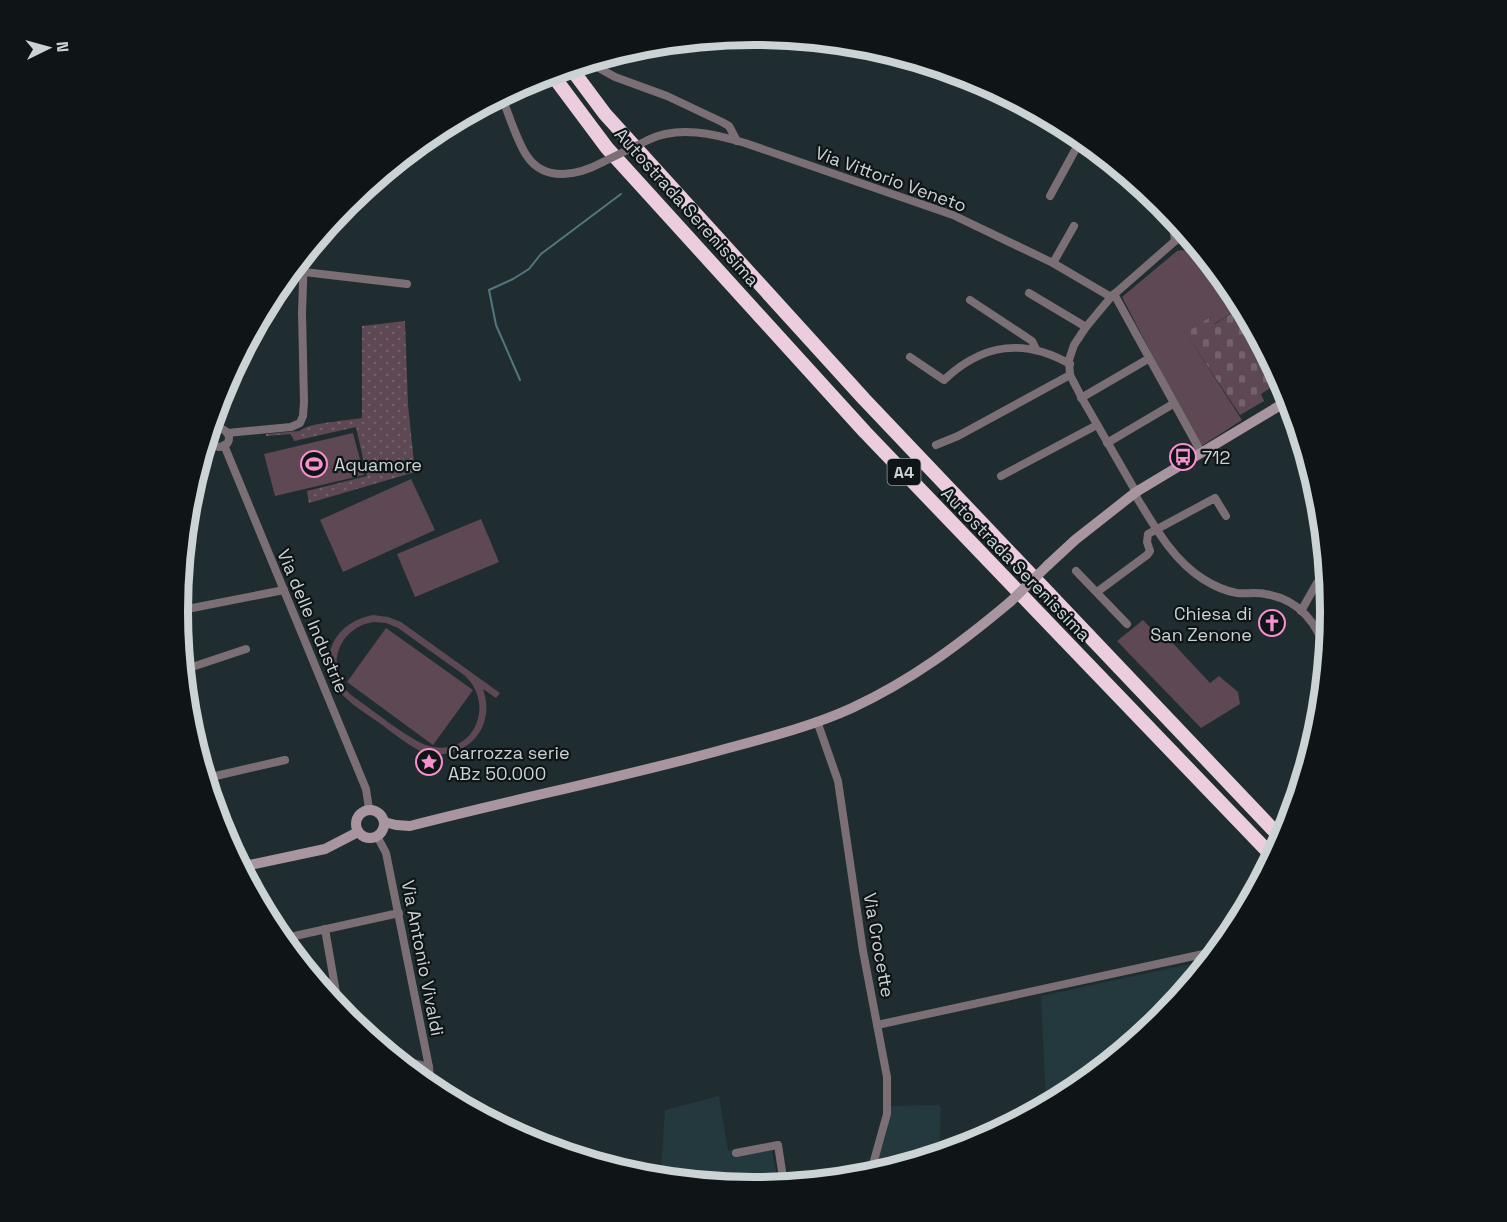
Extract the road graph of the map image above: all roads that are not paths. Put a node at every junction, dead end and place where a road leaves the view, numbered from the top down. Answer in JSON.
{"nodes":[{"id":1,"x":598,"y":67,"type":"edge"},
{"id":2,"x":575,"y":74,"type":"edge"},
{"id":3,"x":557,"y":81,"type":"edge"},
{"id":4,"x":504,"y":103,"type":"edge"},
{"id":5,"x":737,"y":141,"type":"junction"},
{"id":6,"x":1077,"y":147,"type":"edge"},
{"id":7,"x":1050,"y":196,"type":"dead end"},
{"id":8,"x":1074,"y":226,"type":"dead end"},
{"id":9,"x":1174,"y":233,"type":"edge"},
{"id":10,"x":1053,"y":264,"type":"junction"},
{"id":11,"x":304,"y":266,"type":"edge"},
{"id":12,"x":304,"y":272,"type":"junction"},
{"id":13,"x":407,"y":284,"type":"dead end"},
{"id":14,"x":1029,"y":293,"type":"dead end"},
{"id":15,"x":1113,"y":296,"type":"junction"},
{"id":16,"x":970,"y":300,"type":"dead end"},
{"id":17,"x":1086,"y":327,"type":"junction"},
{"id":18,"x":1036,"y":349,"type":"junction"},
{"id":19,"x":910,"y":357,"type":"dead end"},
{"id":20,"x":1148,"y":359,"type":"junction"},
{"id":21,"x":1070,"y":364,"type":"junction"},
{"id":22,"x":1070,"y":375,"type":"junction"},
{"id":23,"x":1081,"y":398,"type":"junction"},
{"id":24,"x":1173,"y":404,"type":"junction"},
{"id":25,"x":1280,"y":405,"type":"edge"},
{"id":26,"x":1097,"y":425,"type":"junction"},
{"id":27,"x":218,"y":429,"type":"edge"},
{"id":28,"x":227,"y":433,"type":"junction"},
{"id":29,"x":214,"y":442,"type":"edge"},
{"id":30,"x":1107,"y":443,"type":"junction"},
{"id":31,"x":224,"y":445,"type":"junction"},
{"id":32,"x":936,"y":445,"type":"dead end"},
{"id":33,"x":1201,"y":452,"type":"junction"},
{"id":34,"x":1001,"y":476,"type":"dead end"},
{"id":35,"x":1136,"y":492,"type":"junction"},
{"id":36,"x":1226,"y":516,"type":"dead end"},
{"id":37,"x":1157,"y":530,"type":"junction"},
{"id":38,"x":1076,"y":571,"type":"dead end"},
{"id":39,"x":1318,"y":581,"type":"edge"},
{"id":40,"x":284,"y":590,"type":"junction"},
{"id":41,"x":1097,"y":592,"type":"junction"},
{"id":42,"x":188,"y":609,"type":"edge"},
{"id":43,"x":1301,"y":611,"type":"junction"},
{"id":44,"x":1126,"y":624,"type":"dead end"},
{"id":45,"x":1319,"y":631,"type":"edge"},
{"id":46,"x":246,"y":649,"type":"dead end"},
{"id":47,"x":191,"y":667,"type":"edge"},
{"id":48,"x":817,"y":721,"type":"junction"},
{"id":49,"x":285,"y":760,"type":"dead end"},
{"id":50,"x":213,"y":777,"type":"edge"},
{"id":51,"x":369,"y":809,"type":"junction"},
{"id":52,"x":384,"y":822,"type":"junction"},
{"id":53,"x":1275,"y":831,"type":"edge"},
{"id":54,"x":358,"y":832,"type":"junction"},
{"id":55,"x":377,"y":836,"type":"junction"},
{"id":56,"x":1266,"y":850,"type":"edge"},
{"id":57,"x":248,"y":865,"type":"edge"},
{"id":58,"x":399,"y":913,"type":"junction"},
{"id":59,"x":325,"y":929,"type":"junction"},
{"id":60,"x":291,"y":937,"type":"edge"},
{"id":61,"x":1205,"y":953,"type":"edge"},
{"id":62,"x":336,"y":993,"type":"edge"},
{"id":63,"x":877,"y":1025,"type":"junction"},
{"id":64,"x":411,"y":1062,"type":"edge"},
{"id":65,"x":429,"y":1067,"type":"junction"},
{"id":66,"x":430,"y":1075,"type":"edge"},
{"id":67,"x":736,"y":1153,"type":"dead end"},
{"id":68,"x":873,"y":1164,"type":"edge"},
{"id":69,"x":783,"y":1176,"type":"edge"}],
"edges":[{"from":1,"to":5,"type":"street"},
{"from":2,"to":53,"type":"highway","name":"Autostrada Serenissima","number":"A4"},
{"from":3,"to":56,"type":"highway","name":"Autostrada Serenissima","number":"A4"},
{"from":4,"to":5,"type":"street","name":"Via Vittorio Veneto","bridge":true},
{"from":5,"to":10,"type":"street","name":"Via Vittorio Veneto"},
{"from":6,"to":7,"type":"street"},
{"from":8,"to":10,"type":"street"},
{"from":9,"to":15,"type":"street"},
{"from":10,"to":15,"type":"street","name":"Via Vittorio Veneto"},
{"from":11,"to":12,"type":"street"},
{"from":12,"to":13,"type":"street"},
{"from":12,"to":28,"type":"street"},
{"from":14,"to":17,"type":"street"},
{"from":15,"to":17,"type":"street"},
{"from":15,"to":20,"type":"street"},
{"from":16,"to":18,"type":"street"},
{"from":17,"to":21,"type":"street"},
{"from":18,"to":19,"type":"street"},
{"from":18,"to":21,"type":"street"},
{"from":20,"to":23,"type":"street"},
{"from":20,"to":24,"type":"street"},
{"from":21,"to":22,"type":"street"},
{"from":22,"to":23,"type":"street"},
{"from":22,"to":32,"type":"street"},
{"from":23,"to":26,"type":"street"},
{"from":24,"to":30,"type":"street"},
{"from":24,"to":33,"type":"street"},
{"from":25,"to":33,"type":"street"},
{"from":26,"to":30,"type":"street"},
{"from":26,"to":34,"type":"street"},
{"from":27,"to":28,"type":"street"},
{"from":28,"to":31,"type":"street"},
{"from":29,"to":31,"type":"street","name":"Via delle Industrie"},
{"from":30,"to":35,"type":"street"},
{"from":31,"to":40,"type":"street","name":"Via delle Industrie"},
{"from":33,"to":35,"type":"street"},
{"from":35,"to":37,"type":"street"},
{"from":35,"to":48,"type":"street","bridge":true},
{"from":36,"to":37,"type":"street"},
{"from":37,"to":41,"type":"street"},
{"from":37,"to":43,"type":"street"},
{"from":38,"to":41,"type":"street"},
{"from":39,"to":43,"type":"street"},
{"from":40,"to":42,"type":"street"},
{"from":40,"to":51,"type":"street","name":"Via delle Industrie"},
{"from":41,"to":44,"type":"street"},
{"from":43,"to":45,"type":"street"},
{"from":46,"to":47,"type":"street"},
{"from":48,"to":52,"type":"street"},
{"from":48,"to":63,"type":"street","name":"Via Crocette"},
{"from":49,"to":50,"type":"street"},
{"from":51,"to":52,"type":"street"},
{"from":51,"to":54,"type":"street"},
{"from":52,"to":55,"type":"street"},
{"from":54,"to":55,"type":"street"},
{"from":54,"to":57,"type":"street"},
{"from":55,"to":58,"type":"street","name":"Via Antonio Vivaldi"},
{"from":58,"to":59,"type":"street"},
{"from":58,"to":65,"type":"street","name":"Via Antonio Vivaldi"},
{"from":59,"to":60,"type":"street"},
{"from":59,"to":62,"type":"street"},
{"from":61,"to":63,"type":"street"},
{"from":63,"to":68,"type":"street","name":"Via Crocette"},
{"from":64,"to":65,"type":"street"},
{"from":65,"to":66,"type":"street","name":"Via Antonio Vivaldi"},
{"from":67,"to":69,"type":"street"}]}
